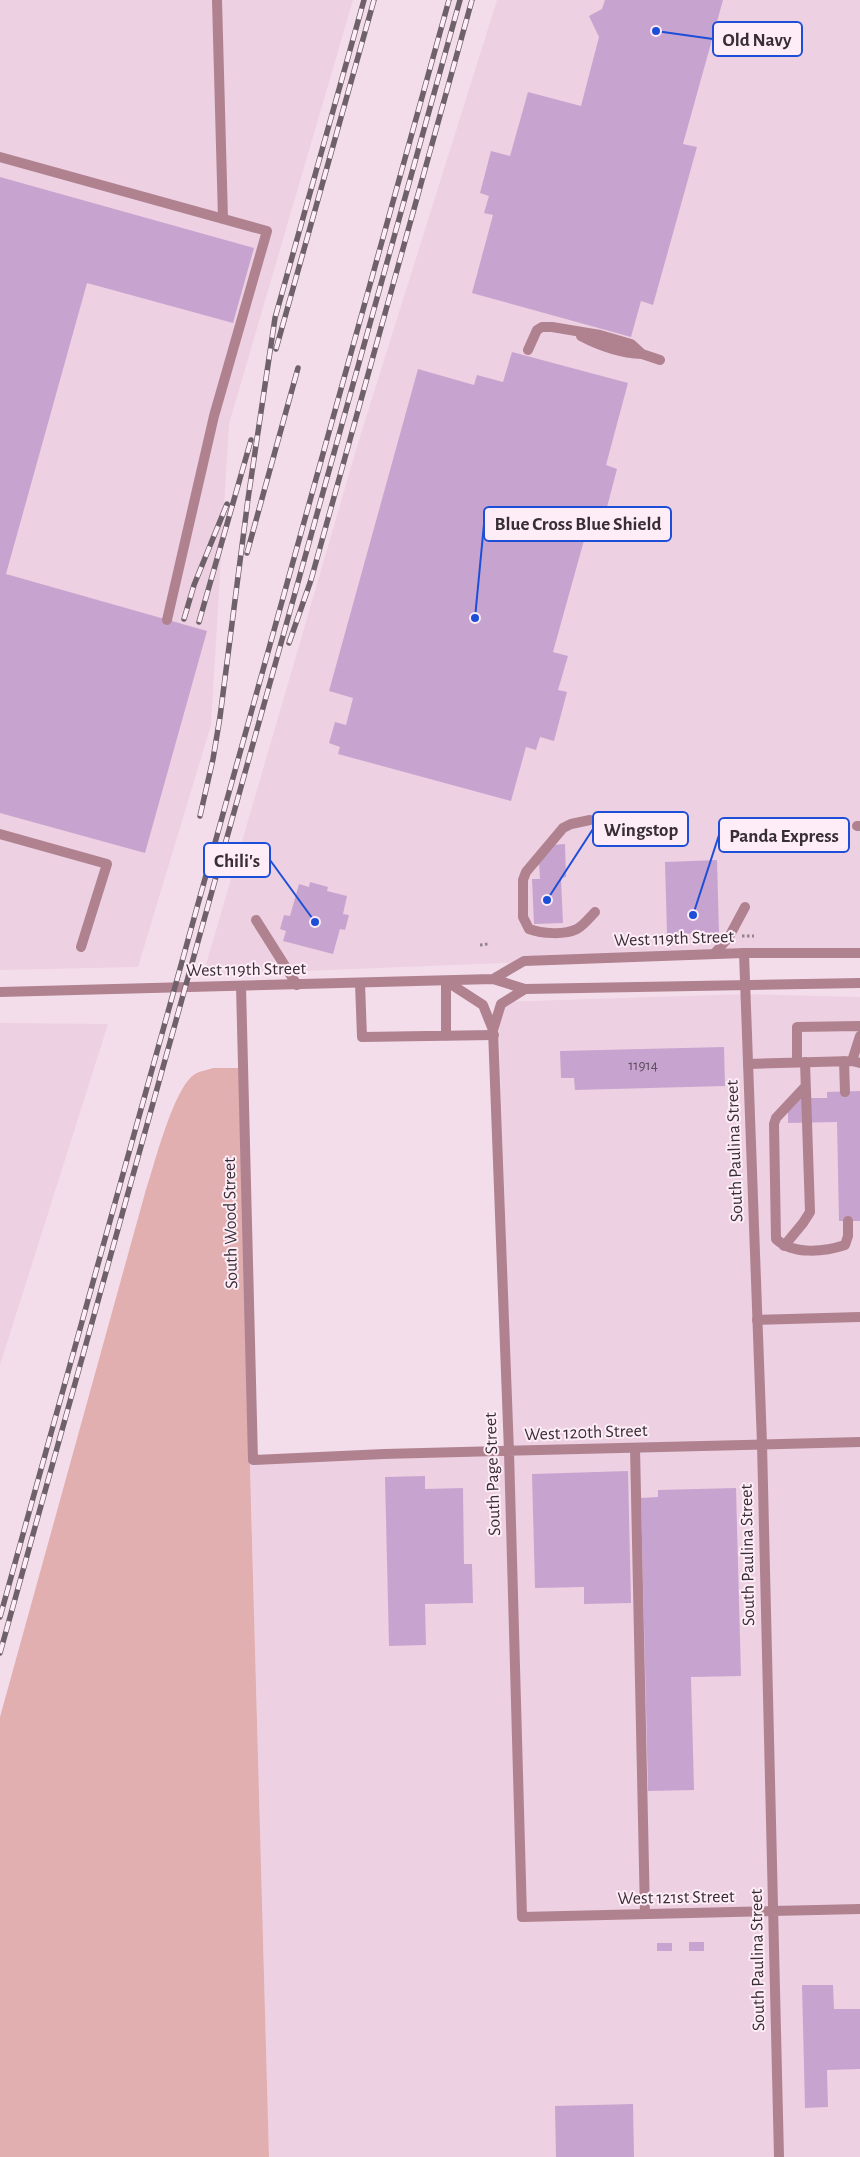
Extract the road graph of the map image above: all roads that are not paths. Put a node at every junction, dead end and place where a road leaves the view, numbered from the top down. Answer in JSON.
{"nodes":[{"id":1,"x":217,"y":0,"type":"edge"},
{"id":2,"x":0,"y":157,"type":"edge"},
{"id":3,"x":223,"y":218,"type":"junction"},
{"id":4,"x":528,"y":350,"type":"dead end"},
{"id":5,"x":660,"y":360,"type":"dead end"},
{"id":6,"x":167,"y":620,"type":"dead end"},
{"id":7,"x":590,"y":820,"type":"dead end"},
{"id":8,"x":0,"y":834,"type":"edge"},
{"id":9,"x":745,"y":907,"type":"dead end"},
{"id":10,"x":595,"y":912,"type":"dead end"},
{"id":11,"x":256,"y":920,"type":"dead end"},
{"id":12,"x":81,"y":947,"type":"dead end"},
{"id":13,"x":744,"y":953,"type":"junction"},
{"id":14,"x":860,"y":953,"type":"edge"},
{"id":15,"x":715,"y":954,"type":"junction"},
{"id":16,"x":493,"y":978,"type":"junction"},
{"id":17,"x":446,"y":981,"type":"junction"},
{"id":18,"x":860,"y":982,"type":"edge"},
{"id":19,"x":360,"y":983,"type":"junction"},
{"id":20,"x":745,"y":984,"type":"junction"},
{"id":21,"x":297,"y":985,"type":"junction"},
{"id":22,"x":241,"y":986,"type":"junction"},
{"id":23,"x":525,"y":989,"type":"junction"},
{"id":24,"x":0,"y":992,"type":"edge"},
{"id":25,"x":860,"y":1026,"type":"edge"},
{"id":26,"x":494,"y":1033,"type":"junction"},
{"id":27,"x":446,"y":1036,"type":"junction"},
{"id":28,"x":860,"y":1036,"type":"edge"},
{"id":29,"x":852,"y":1061,"type":"edge"},
{"id":30,"x":801,"y":1062,"type":"junction"},
{"id":31,"x":748,"y":1064,"type":"junction"},
{"id":32,"x":806,"y":1086,"type":"junction"},
{"id":33,"x":845,"y":1092,"type":"dead end"},
{"id":34,"x":848,"y":1221,"type":"dead end"},
{"id":35,"x":784,"y":1246,"type":"junction"},
{"id":36,"x":860,"y":1317,"type":"edge"},
{"id":37,"x":757,"y":1320,"type":"junction"},
{"id":38,"x":860,"y":1442,"type":"edge"},
{"id":39,"x":762,"y":1444,"type":"junction"},
{"id":40,"x":635,"y":1448,"type":"junction"},
{"id":41,"x":509,"y":1452,"type":"junction"},
{"id":42,"x":253,"y":1460,"type":"joint"},
{"id":43,"x":860,"y":1909,"type":"edge"},
{"id":44,"x":773,"y":1912,"type":"junction"},
{"id":45,"x":645,"y":1914,"type":"junction"},
{"id":46,"x":522,"y":1917,"type":"joint"},
{"id":47,"x":779,"y":2157,"type":"edge"}],
"edges":[{"from":1,"to":3,"type":"street"},
{"from":2,"to":3,"type":"street"},
{"from":3,"to":6,"type":"street"},
{"from":4,"to":5,"type":"street"},
{"from":7,"to":10,"type":"street"},
{"from":8,"to":12,"type":"street"},
{"from":9,"to":15,"type":"street"},
{"from":11,"to":21,"type":"street"},
{"from":13,"to":14,"type":"street","name":"West 119th Street"},
{"from":13,"to":15,"type":"street","name":"West 119th Street"},
{"from":13,"to":20,"type":"street","name":"South Paulina Street"},
{"from":15,"to":16,"type":"street","name":"West 119th Street"},
{"from":16,"to":17,"type":"street","name":"West 119th Street"},
{"from":16,"to":23,"type":"street","name":"West 119th Street"},
{"from":17,"to":19,"type":"street","name":"West 119th Street"},
{"from":17,"to":26,"type":"street","name":"South Page Street"},
{"from":17,"to":27,"type":"street"},
{"from":18,"to":20,"type":"street","name":"West 119th Street"},
{"from":19,"to":21,"type":"street","name":"West 119th Street"},
{"from":19,"to":27,"type":"street"},
{"from":20,"to":23,"type":"street","name":"West 119th Street"},
{"from":20,"to":31,"type":"street","name":"South Paulina Street"},
{"from":21,"to":22,"type":"street","name":"West 119th Street"},
{"from":22,"to":24,"type":"street","name":"West 119th Street"},
{"from":22,"to":42,"type":"street","name":"South Wood Street"},
{"from":23,"to":26,"type":"street","name":"South Page Street"},
{"from":25,"to":30,"type":"street"},
{"from":26,"to":27,"type":"street"},
{"from":26,"to":41,"type":"street","name":"South Page Street"},
{"from":28,"to":29,"type":"street"},
{"from":29,"to":30,"type":"street"},
{"from":29,"to":33,"type":"street"},
{"from":30,"to":31,"type":"street"},
{"from":30,"to":32,"type":"street"},
{"from":31,"to":37,"type":"street","name":"South Paulina Street"},
{"from":32,"to":35,"type":"street"},
{"from":32,"to":35,"type":"street"},
{"from":34,"to":35,"type":"street"},
{"from":36,"to":37,"type":"street"},
{"from":37,"to":39,"type":"street","name":"South Paulina Street"},
{"from":38,"to":39,"type":"street","name":"West 120th Street"},
{"from":39,"to":40,"type":"street","name":"West 120th Street"},
{"from":39,"to":44,"type":"street","name":"South Paulina Street"},
{"from":40,"to":41,"type":"street","name":"West 120th Street"},
{"from":40,"to":45,"type":"street"},
{"from":41,"to":42,"type":"street","name":"West 120th Street"},
{"from":41,"to":46,"type":"street","name":"South Page Street"},
{"from":43,"to":44,"type":"street","name":"West 121st Street"},
{"from":44,"to":45,"type":"street","name":"West 121st Street"},
{"from":44,"to":47,"type":"street","name":"South Paulina Street"},
{"from":45,"to":46,"type":"street","name":"West 121st Street"}]}
